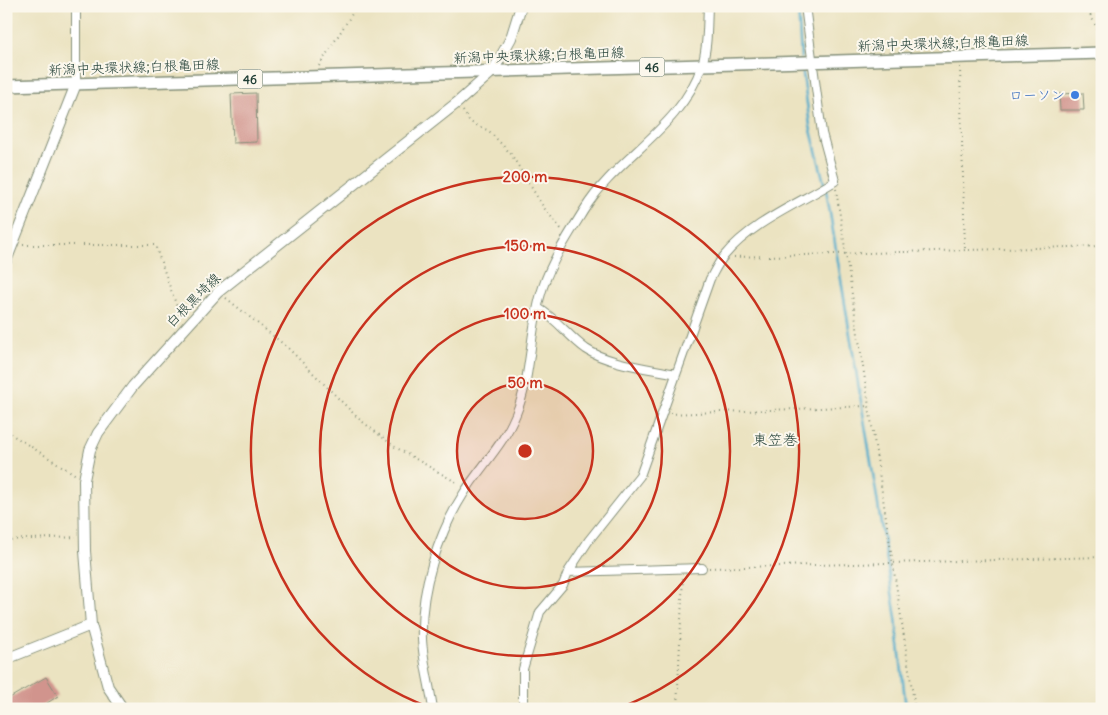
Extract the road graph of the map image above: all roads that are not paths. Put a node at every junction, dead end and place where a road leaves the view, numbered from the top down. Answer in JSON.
{"nodes":[{"id":1,"x":76,"y":6,"type":"edge"},
{"id":2,"x":521,"y":6,"type":"edge"},
{"id":3,"x":708,"y":6,"type":"edge"},
{"id":4,"x":805,"y":6,"type":"edge"},
{"id":5,"x":1102,"y":53,"type":"edge"},
{"id":6,"x":811,"y":63,"type":"junction"},
{"id":7,"x":702,"y":65,"type":"junction"},
{"id":8,"x":493,"y":71,"type":"junction"},
{"id":9,"x":76,"y":84,"type":"junction"},
{"id":10,"x":6,"y":86,"type":"edge"},
{"id":11,"x":6,"y":261,"type":"edge"},
{"id":12,"x":538,"y":308,"type":"junction"},
{"id":13,"x":676,"y":374,"type":"junction"},
{"id":14,"x":702,"y":568,"type":"road end"},
{"id":15,"x":568,"y":572,"type":"junction"},
{"id":16,"x":91,"y":625,"type":"junction"},
{"id":17,"x":6,"y":659,"type":"edge"},
{"id":18,"x":123,"y":709,"type":"edge"},
{"id":19,"x":433,"y":709,"type":"edge"},
{"id":20,"x":523,"y":709,"type":"edge"}],
"edges":[{"from":1,"to":9,"type":"street"},
{"from":2,"to":8,"type":"main road","name":"白根黒埼線"},
{"from":3,"to":7,"type":"street"},
{"from":4,"to":6,"type":"street"},
{"from":5,"to":6,"type":"main road","name":"新潟中央環状線;白根亀田線","number":"46"},
{"from":6,"to":7,"type":"main road","name":"新潟中央環状線;白根亀田線","number":"46"},
{"from":6,"to":13,"type":"street"},
{"from":7,"to":8,"type":"main road","name":"新潟中央環状線;白根亀田線","number":"46"},
{"from":7,"to":12,"type":"street"},
{"from":8,"to":9,"type":"main road","name":"新潟中央環状線;白根亀田線","number":"46"},
{"from":8,"to":16,"type":"main road","name":"白根黒埼線"},
{"from":9,"to":10,"type":"main road","name":"新潟中央環状線;白根亀田線","number":"46"},
{"from":9,"to":11,"type":"main road"},
{"from":12,"to":13,"type":"street"},
{"from":12,"to":19,"type":"street"},
{"from":13,"to":15,"type":"street"},
{"from":14,"to":15,"type":"street"},
{"from":15,"to":20,"type":"street"},
{"from":16,"to":17,"type":"main road"},
{"from":16,"to":18,"type":"main road","name":"白根黒埼線"}]}
